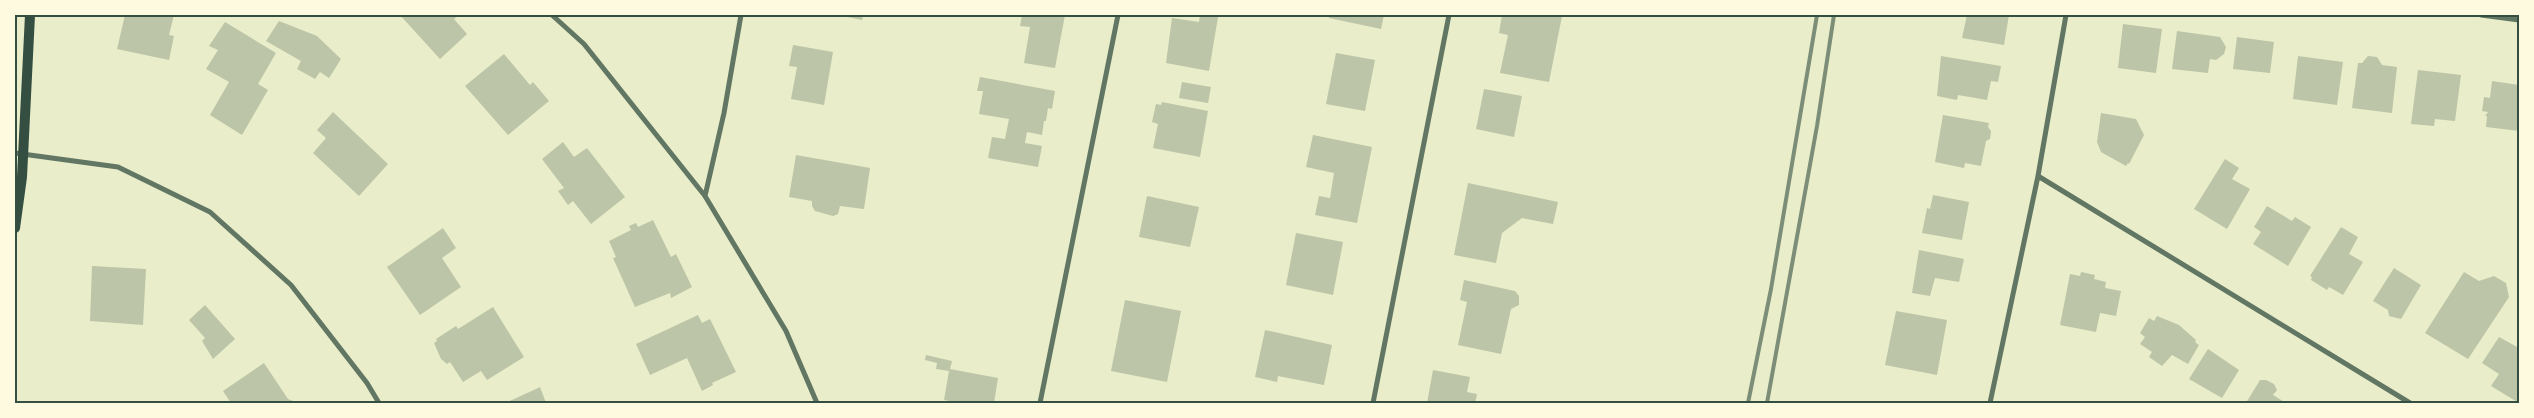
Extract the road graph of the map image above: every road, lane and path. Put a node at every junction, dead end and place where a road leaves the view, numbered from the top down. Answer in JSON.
{"nodes":[{"id":1,"x":30,"y":15,"type":"edge"},
{"id":2,"x":552,"y":15,"type":"edge"},
{"id":3,"x":740,"y":15,"type":"edge"},
{"id":4,"x":1118,"y":15,"type":"edge"},
{"id":5,"x":1449,"y":15,"type":"edge"},
{"id":6,"x":2066,"y":15,"type":"edge"},
{"id":7,"x":2482,"y":15,"type":"edge"},
{"id":8,"x":2519,"y":20,"type":"edge"},
{"id":9,"x":19,"y":153,"type":"edge"},
{"id":10,"x":2038,"y":176,"type":"junction"},
{"id":11,"x":705,"y":196,"type":"junction"},
{"id":12,"x":15,"y":228,"type":"edge"},
{"id":13,"x":379,"y":403,"type":"edge"},
{"id":14,"x":817,"y":403,"type":"edge"},
{"id":15,"x":1040,"y":403,"type":"edge"},
{"id":16,"x":1372,"y":403,"type":"edge"},
{"id":17,"x":1990,"y":403,"type":"edge"},
{"id":18,"x":2410,"y":403,"type":"edge"}],
"edges":[{"from":1,"to":9,"type":"main road"},
{"from":2,"to":11,"type":"street"},
{"from":3,"to":11,"type":"street"},
{"from":4,"to":15,"type":"street"},
{"from":5,"to":16,"type":"street"},
{"from":6,"to":10,"type":"street"},
{"from":7,"to":8,"type":"street"},
{"from":9,"to":12,"type":"main road"},
{"from":9,"to":13,"type":"street"},
{"from":10,"to":17,"type":"street"},
{"from":10,"to":18,"type":"street"},
{"from":11,"to":14,"type":"street"}]}
